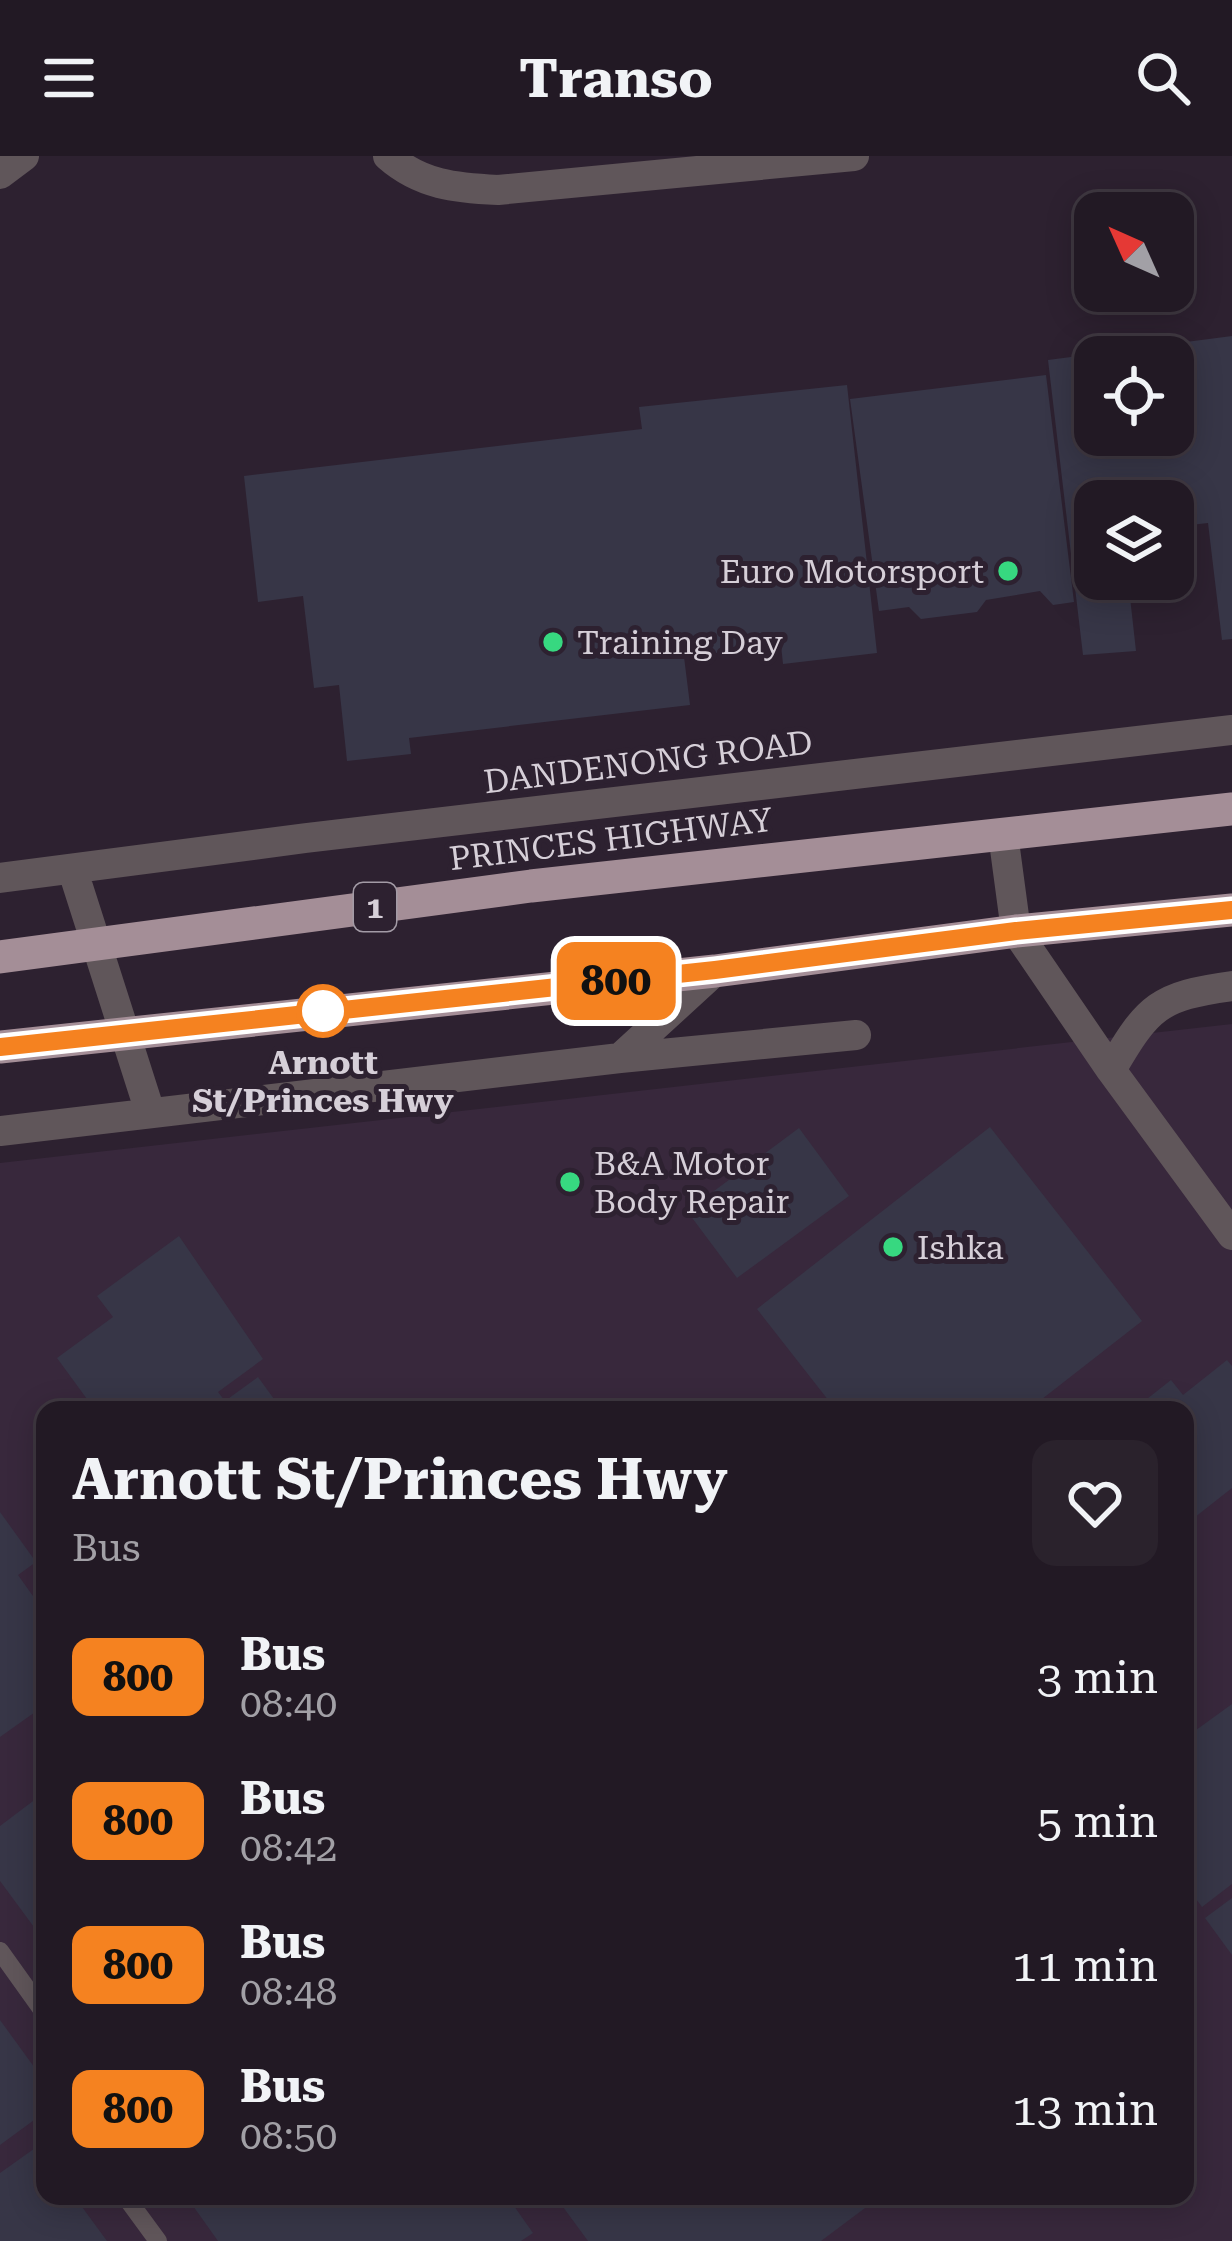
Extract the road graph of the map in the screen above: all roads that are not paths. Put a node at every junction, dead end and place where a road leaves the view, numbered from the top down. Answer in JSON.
{"nodes":[{"id":1,"x":24,"y":156,"type":"edge"},
{"id":2,"x":388,"y":156,"type":"edge"},
{"id":3,"x":854,"y":156,"type":"edge"},
{"id":4,"x":0,"y":174,"type":"edge"},
{"id":5,"x":1232,"y":730,"type":"edge"},
{"id":6,"x":1232,"y":809,"type":"edge"},
{"id":7,"x":1003,"y":834,"type":"junction"},
{"id":8,"x":74,"y":871,"type":"junction"},
{"id":9,"x":0,"y":878,"type":"edge"},
{"id":10,"x":1232,"y":910,"type":"edge"},
{"id":11,"x":1016,"y":931,"type":"junction"},
{"id":12,"x":97,"y":944,"type":"junction"},
{"id":13,"x":0,"y":957,"type":"edge"},
{"id":14,"x":715,"y":970,"type":"junction"},
{"id":15,"x":1232,"y":986,"type":"edge"},
{"id":16,"x":124,"y":1031,"type":"junction"},
{"id":17,"x":856,"y":1035,"type":"dead end"},
{"id":18,"x":0,"y":1046,"type":"edge"},
{"id":19,"x":620,"y":1058,"type":"junction"},
{"id":20,"x":1111,"y":1070,"type":"junction"},
{"id":21,"x":150,"y":1112,"type":"junction"},
{"id":22,"x":0,"y":1131,"type":"edge"},
{"id":23,"x":1232,"y":1235,"type":"edge"},
{"id":24,"x":0,"y":1951,"type":"edge"},
{"id":25,"x":36,"y":2001,"type":"edge"},
{"id":26,"x":132,"y":2205,"type":"edge"},
{"id":27,"x":158,"y":2241,"type":"edge"}],
"edges":[{"from":1,"to":4,"type":"street"},
{"from":2,"to":3,"type":"street"},
{"from":5,"to":8,"type":"street","name":"DANDENONG ROAD"},
{"from":6,"to":7,"type":"highway","name":"PRINCES HIGHWAY","number":"1"},
{"from":7,"to":11,"type":"street"},
{"from":7,"to":12,"type":"highway","name":"PRINCES HIGHWAY","number":"1"},
{"from":8,"to":9,"type":"street","name":"DANDENONG ROAD"},
{"from":8,"to":12,"type":"street"},
{"from":10,"to":11,"type":"highway"},
{"from":11,"to":14,"type":"highway"},
{"from":11,"to":20,"type":"street"},
{"from":12,"to":13,"type":"highway","name":"PRINCES HIGHWAY","number":"1"},
{"from":12,"to":16,"type":"street"},
{"from":14,"to":16,"type":"highway"},
{"from":14,"to":19,"type":"street"},
{"from":15,"to":20,"type":"street"},
{"from":16,"to":18,"type":"highway"},
{"from":16,"to":21,"type":"street"},
{"from":17,"to":19,"type":"street"},
{"from":19,"to":21,"type":"street"},
{"from":20,"to":23,"type":"street"},
{"from":21,"to":22,"type":"street"},
{"from":24,"to":25,"type":"lane"},
{"from":26,"to":27,"type":"lane"}]}
